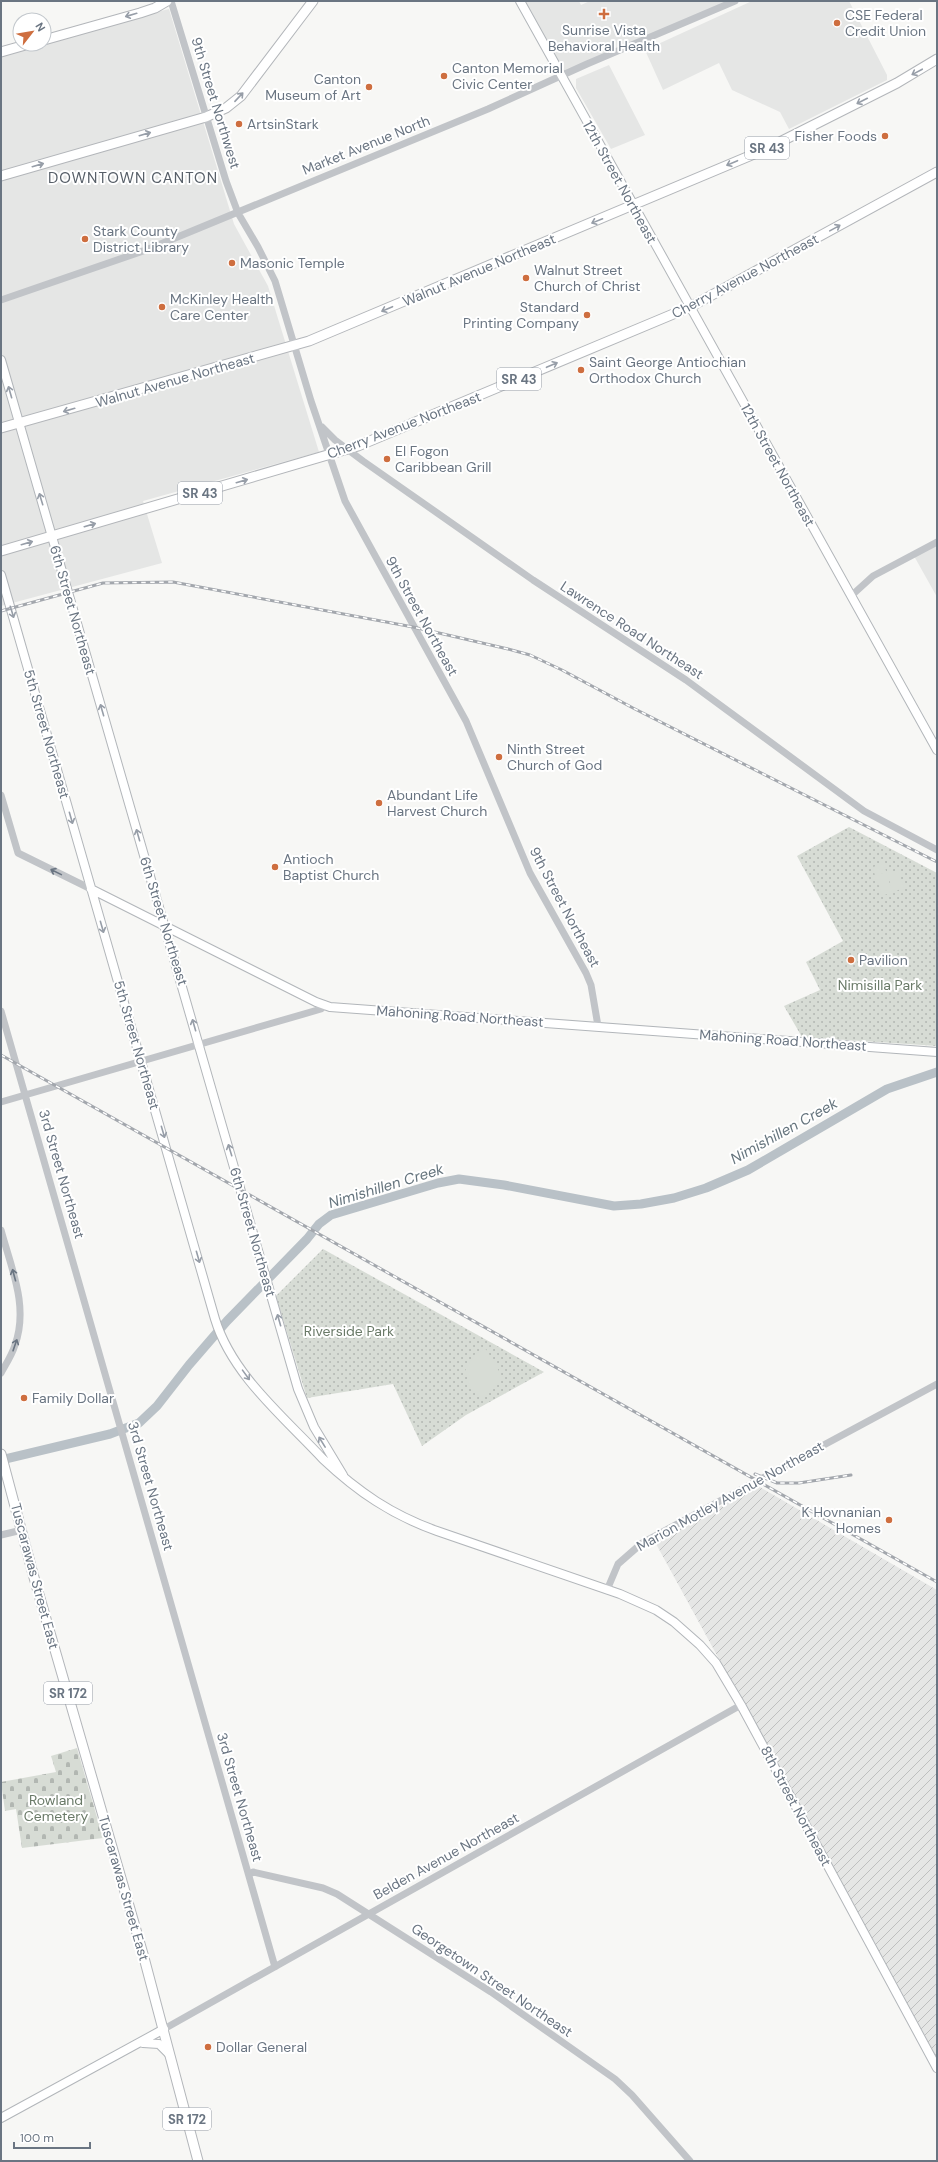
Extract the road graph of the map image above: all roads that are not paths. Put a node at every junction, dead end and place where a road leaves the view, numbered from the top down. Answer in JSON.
{"nodes":[{"id":1,"x":167,"y":1,"type":"edge"},
{"id":2,"x":172,"y":1,"type":"edge"},
{"id":3,"x":313,"y":1,"type":"edge"},
{"id":4,"x":520,"y":1,"type":"edge"},
{"id":5,"x":735,"y":1,"type":"edge"},
{"id":6,"x":52,"y":38,"type":"edge"},
{"id":7,"x":12,"y":49,"type":"edge"},
{"id":8,"x":1,"y":52,"type":"edge"},
{"id":9,"x":937,"y":59,"type":"edge"},
{"id":10,"x":560,"y":76,"type":"junction"},
{"id":11,"x":206,"y":117,"type":"junction"},
{"id":12,"x":937,"y":172,"type":"edge"},
{"id":13,"x":1,"y":176,"type":"edge"},
{"id":14,"x":633,"y":206,"type":"junction"},
{"id":15,"x":238,"y":213,"type":"junction"},
{"id":16,"x":1,"y":300,"type":"edge"},
{"id":17,"x":690,"y":307,"type":"junction"},
{"id":18,"x":296,"y":346,"type":"junction"},
{"id":19,"x":1,"y":360,"type":"edge"},
{"id":20,"x":319,"y":423,"type":"junction"},
{"id":21,"x":19,"y":424,"type":"junction"},
{"id":22,"x":1,"y":428,"type":"edge"},
{"id":23,"x":348,"y":450,"type":"junction"},
{"id":24,"x":330,"y":455,"type":"junction"},
{"id":25,"x":52,"y":536,"type":"junction"},
{"id":26,"x":937,"y":542,"type":"edge"},
{"id":27,"x":1,"y":551,"type":"edge"},
{"id":28,"x":1,"y":575,"type":"edge"},
{"id":29,"x":851,"y":596,"type":"junction"},
{"id":30,"x":937,"y":750,"type":"edge"},
{"id":31,"x":1,"y":794,"type":"edge"},
{"id":32,"x":937,"y":850,"type":"edge"},
{"id":33,"x":91,"y":889,"type":"junction"},
{"id":34,"x":165,"y":926,"type":"junction"},
{"id":35,"x":325,"y":1005,"type":"junction"},
{"id":36,"x":1,"y":1011,"type":"edge"},
{"id":37,"x":598,"y":1026,"type":"junction"},
{"id":38,"x":200,"y":1044,"type":"junction"},
{"id":39,"x":937,"y":1052,"type":"edge"},
{"id":40,"x":142,"y":1062,"type":"junction"},
{"id":41,"x":25,"y":1095,"type":"junction"},
{"id":42,"x":1,"y":1102,"type":"edge"},
{"id":43,"x":1,"y":1230,"type":"edge"},
{"id":44,"x":1,"y":1373,"type":"edge"},
{"id":45,"x":937,"y":1384,"type":"edge"},
{"id":46,"x":1,"y":1454,"type":"edge"},
{"id":47,"x":343,"y":1475,"type":"junction"},
{"id":48,"x":22,"y":1530,"type":"junction"},
{"id":49,"x":1,"y":1535,"type":"edge"},
{"id":50,"x":607,"y":1590,"type":"junction"},
{"id":51,"x":741,"y":1705,"type":"junction"},
{"id":52,"x":249,"y":1875,"type":"junction"},
{"id":53,"x":369,"y":1914,"type":"junction"},
{"id":54,"x":275,"y":1967,"type":"junction"},
{"id":55,"x":164,"y":2030,"type":"junction"},
{"id":56,"x":141,"y":2043,"type":"junction"},
{"id":57,"x":172,"y":2059,"type":"junction"},
{"id":58,"x":937,"y":2068,"type":"edge"},
{"id":59,"x":1,"y":2118,"type":"edge"},
{"id":60,"x":198,"y":2161,"type":"edge"},
{"id":61,"x":690,"y":2161,"type":"edge"}],
"edges":[{"from":1,"to":6,"type":"main road","one_way":true},
{"from":2,"to":11,"type":"street","name":"9th Street Northwest"},
{"from":11,"to":3,"type":"main road","one_way":true},
{"from":4,"to":10,"type":"main road","name":"12th Street Northeast"},
{"from":5,"to":10,"type":"street","name":"Market Avenue North"},
{"from":7,"to":8,"type":"main road"},
{"from":9,"to":14,"type":"main road","name":"Walnut Avenue Northeast","number":"SR 43","one_way":true},
{"from":10,"to":14,"type":"main road","name":"12th Street Northeast"},
{"from":10,"to":15,"type":"street","name":"Market Avenue North"},
{"from":13,"to":11,"type":"main road","one_way":true},
{"from":11,"to":15,"type":"street","name":"9th Street Northwest"},
{"from":17,"to":12,"type":"main road","name":"Cherry Avenue Northeast","number":"SR 43","one_way":true},
{"from":14,"to":17,"type":"main road","name":"12th Street Northeast"},
{"from":14,"to":18,"type":"main road","name":"Walnut Avenue Northeast","number":"SR 43","one_way":true},
{"from":15,"to":16,"type":"street","name":"Market Avenue North"},
{"from":15,"to":18,"type":"street","name":"9th Street Northeast"},
{"from":23,"to":17,"type":"main road","name":"Cherry Avenue Northeast","number":"SR 43","one_way":true},
{"from":17,"to":29,"type":"main road","name":"12th Street Northeast"},
{"from":18,"to":20,"type":"street","name":"9th Street Northeast"},
{"from":18,"to":21,"type":"main road","name":"Walnut Avenue Northeast","number":"SR 43","one_way":true},
{"from":21,"to":19,"type":"main road","name":"6th Street Northeast","one_way":true},
{"from":20,"to":23,"type":"street","name":"Lawrence Road Northeast"},
{"from":20,"to":24,"type":"street","name":"9th Street Northeast"},
{"from":21,"to":22,"type":"main road","name":"Walnut Avenue Northeast","number":"SR 43"},
{"from":25,"to":21,"type":"main road","name":"6th Street Northeast","one_way":true},
{"from":23,"to":24,"type":"main road","name":"Cherry Avenue Northeast","number":"SR 43"},
{"from":23,"to":32,"type":"street","name":"Lawrence Road Northeast"},
{"from":25,"to":24,"type":"main road","name":"Cherry Avenue Northeast","number":"SR 43","one_way":true},
{"from":24,"to":37,"type":"street","name":"9th Street Northeast"},
{"from":27,"to":25,"type":"main road","name":"Cherry Avenue Northeast","number":"SR 43","one_way":true},
{"from":34,"to":25,"type":"main road","name":"6th Street Northeast","one_way":true},
{"from":26,"to":29,"type":"street"},
{"from":28,"to":33,"type":"main road","name":"5th Street Northeast","one_way":true},
{"from":29,"to":30,"type":"main road","name":"12th Street Northeast"},
{"from":33,"to":31,"type":"street","name":"Mahoning Road Northeast","one_way":true},
{"from":33,"to":34,"type":"main road","name":"Mahoning Road Northeast"},
{"from":33,"to":40,"type":"main road","name":"5th Street Northeast","one_way":true},
{"from":34,"to":35,"type":"main road","name":"Mahoning Road Northeast"},
{"from":38,"to":34,"type":"main road","name":"6th Street Northeast","one_way":true},
{"from":35,"to":37,"type":"main road","name":"Mahoning Road Northeast"},
{"from":35,"to":38,"type":"street"},
{"from":36,"to":41,"type":"street","name":"3rd Street Northeast"},
{"from":37,"to":39,"type":"main road","name":"Mahoning Road Northeast"},
{"from":38,"to":40,"type":"street"},
{"from":47,"to":38,"type":"main road","name":"6th Street Northeast","one_way":true},
{"from":40,"to":41,"type":"street"},
{"from":40,"to":47,"type":"main road","name":"5th Street Northeast","one_way":true},
{"from":41,"to":42,"type":"street"},
{"from":41,"to":52,"type":"street","name":"3rd Street Northeast"},
{"from":44,"to":43,"type":"street","one_way":true},
{"from":45,"to":50,"type":"street","name":"Marion Motley Avenue Northeast"},
{"from":46,"to":48,"type":"main road","name":"Tuscarawas Street East","number":"SR 172"},
{"from":47,"to":50,"type":"main road"},
{"from":48,"to":49,"type":"street"},
{"from":48,"to":55,"type":"main road","name":"Tuscarawas Street East","number":"SR 172"},
{"from":50,"to":51,"type":"main road","name":"8th Street Northeast"},
{"from":51,"to":53,"type":"street","name":"Belden Avenue Northeast"},
{"from":51,"to":58,"type":"main road","name":"8th Street Northeast"},
{"from":52,"to":53,"type":"street","name":"Georgetown Street Northeast"},
{"from":52,"to":54,"type":"street","name":"3rd Street Northeast"},
{"from":53,"to":54,"type":"street","name":"Belden Avenue Northeast"},
{"from":53,"to":61,"type":"street","name":"Georgetown Street Northeast"},
{"from":54,"to":55,"type":"street","name":"Belden Avenue Northeast"},
{"from":55,"to":56,"type":"main road"},
{"from":55,"to":57,"type":"main road","name":"Tuscarawas Street East","number":"SR 172"},
{"from":56,"to":57,"type":"main road"},
{"from":56,"to":59,"type":"main road"},
{"from":57,"to":60,"type":"main road","name":"Tuscarawas Street East","number":"SR 172"}]}
